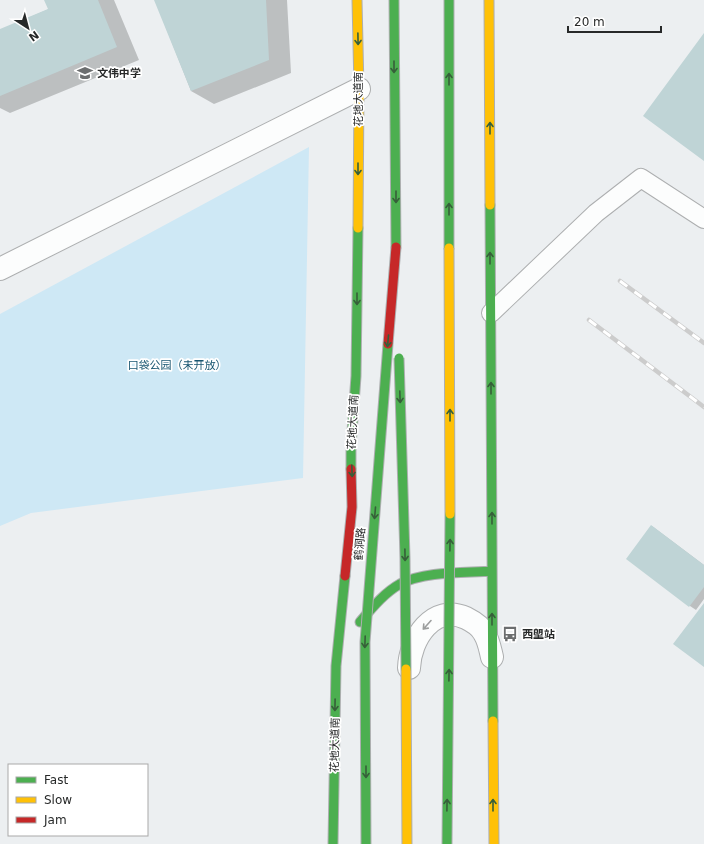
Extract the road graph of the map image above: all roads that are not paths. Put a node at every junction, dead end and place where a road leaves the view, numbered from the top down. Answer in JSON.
{"nodes":[{"id":1,"x":357,"y":0,"type":"edge"},
{"id":2,"x":394,"y":0,"type":"edge"},
{"id":3,"x":449,"y":0,"type":"edge"},
{"id":4,"x":489,"y":0,"type":"edge"},
{"id":5,"x":359,"y":89,"type":"junction"},
{"id":6,"x":704,"y":219,"type":"edge"},
{"id":7,"x":396,"y":246,"type":"junction"},
{"id":8,"x":0,"y":269,"type":"edge"},
{"id":9,"x":491,"y":313,"type":"junction"},
{"id":10,"x":399,"y":332,"type":"dead end"},
{"id":11,"x":399,"y":348,"type":"dead end"},
{"id":12,"x":492,"y":571,"type":"junction"},
{"id":13,"x":492,"y":660,"type":"junction"},
{"id":14,"x":336,"y":666,"type":"junction"},
{"id":15,"x":333,"y":844,"type":"edge"},
{"id":16,"x":366,"y":844,"type":"edge"},
{"id":17,"x":407,"y":844,"type":"edge"},
{"id":18,"x":447,"y":844,"type":"edge"},
{"id":19,"x":494,"y":844,"type":"edge"}],
"edges":[{"from":1,"to":5,"type":"main road","name":"花地大道南","one_way":true},
{"from":2,"to":7,"type":"main road","one_way":true},
{"from":18,"to":3,"type":"main road","one_way":true,"bridge":true},
{"from":9,"to":4,"type":"main road","one_way":true},
{"from":5,"to":8,"type":"street"},
{"from":5,"to":14,"type":"main road","name":"花地大道南","one_way":true},
{"from":6,"to":9,"type":"lane"},
{"from":7,"to":10,"type":"main road","bridge":true},
{"from":7,"to":16,"type":"main road","name":"鹤洞路","one_way":true,"bridge":true},
{"from":12,"to":9,"type":"main road","one_way":true},
{"from":11,"to":17,"type":"main road","one_way":true,"bridge":true},
{"from":13,"to":12,"type":"main road","one_way":true},
{"from":12,"to":14,"type":"main road"},
{"from":13,"to":17,"type":"street","one_way":true},
{"from":19,"to":13,"type":"main road","one_way":true},
{"from":14,"to":15,"type":"main road","name":"花地大道南","one_way":true}]}
